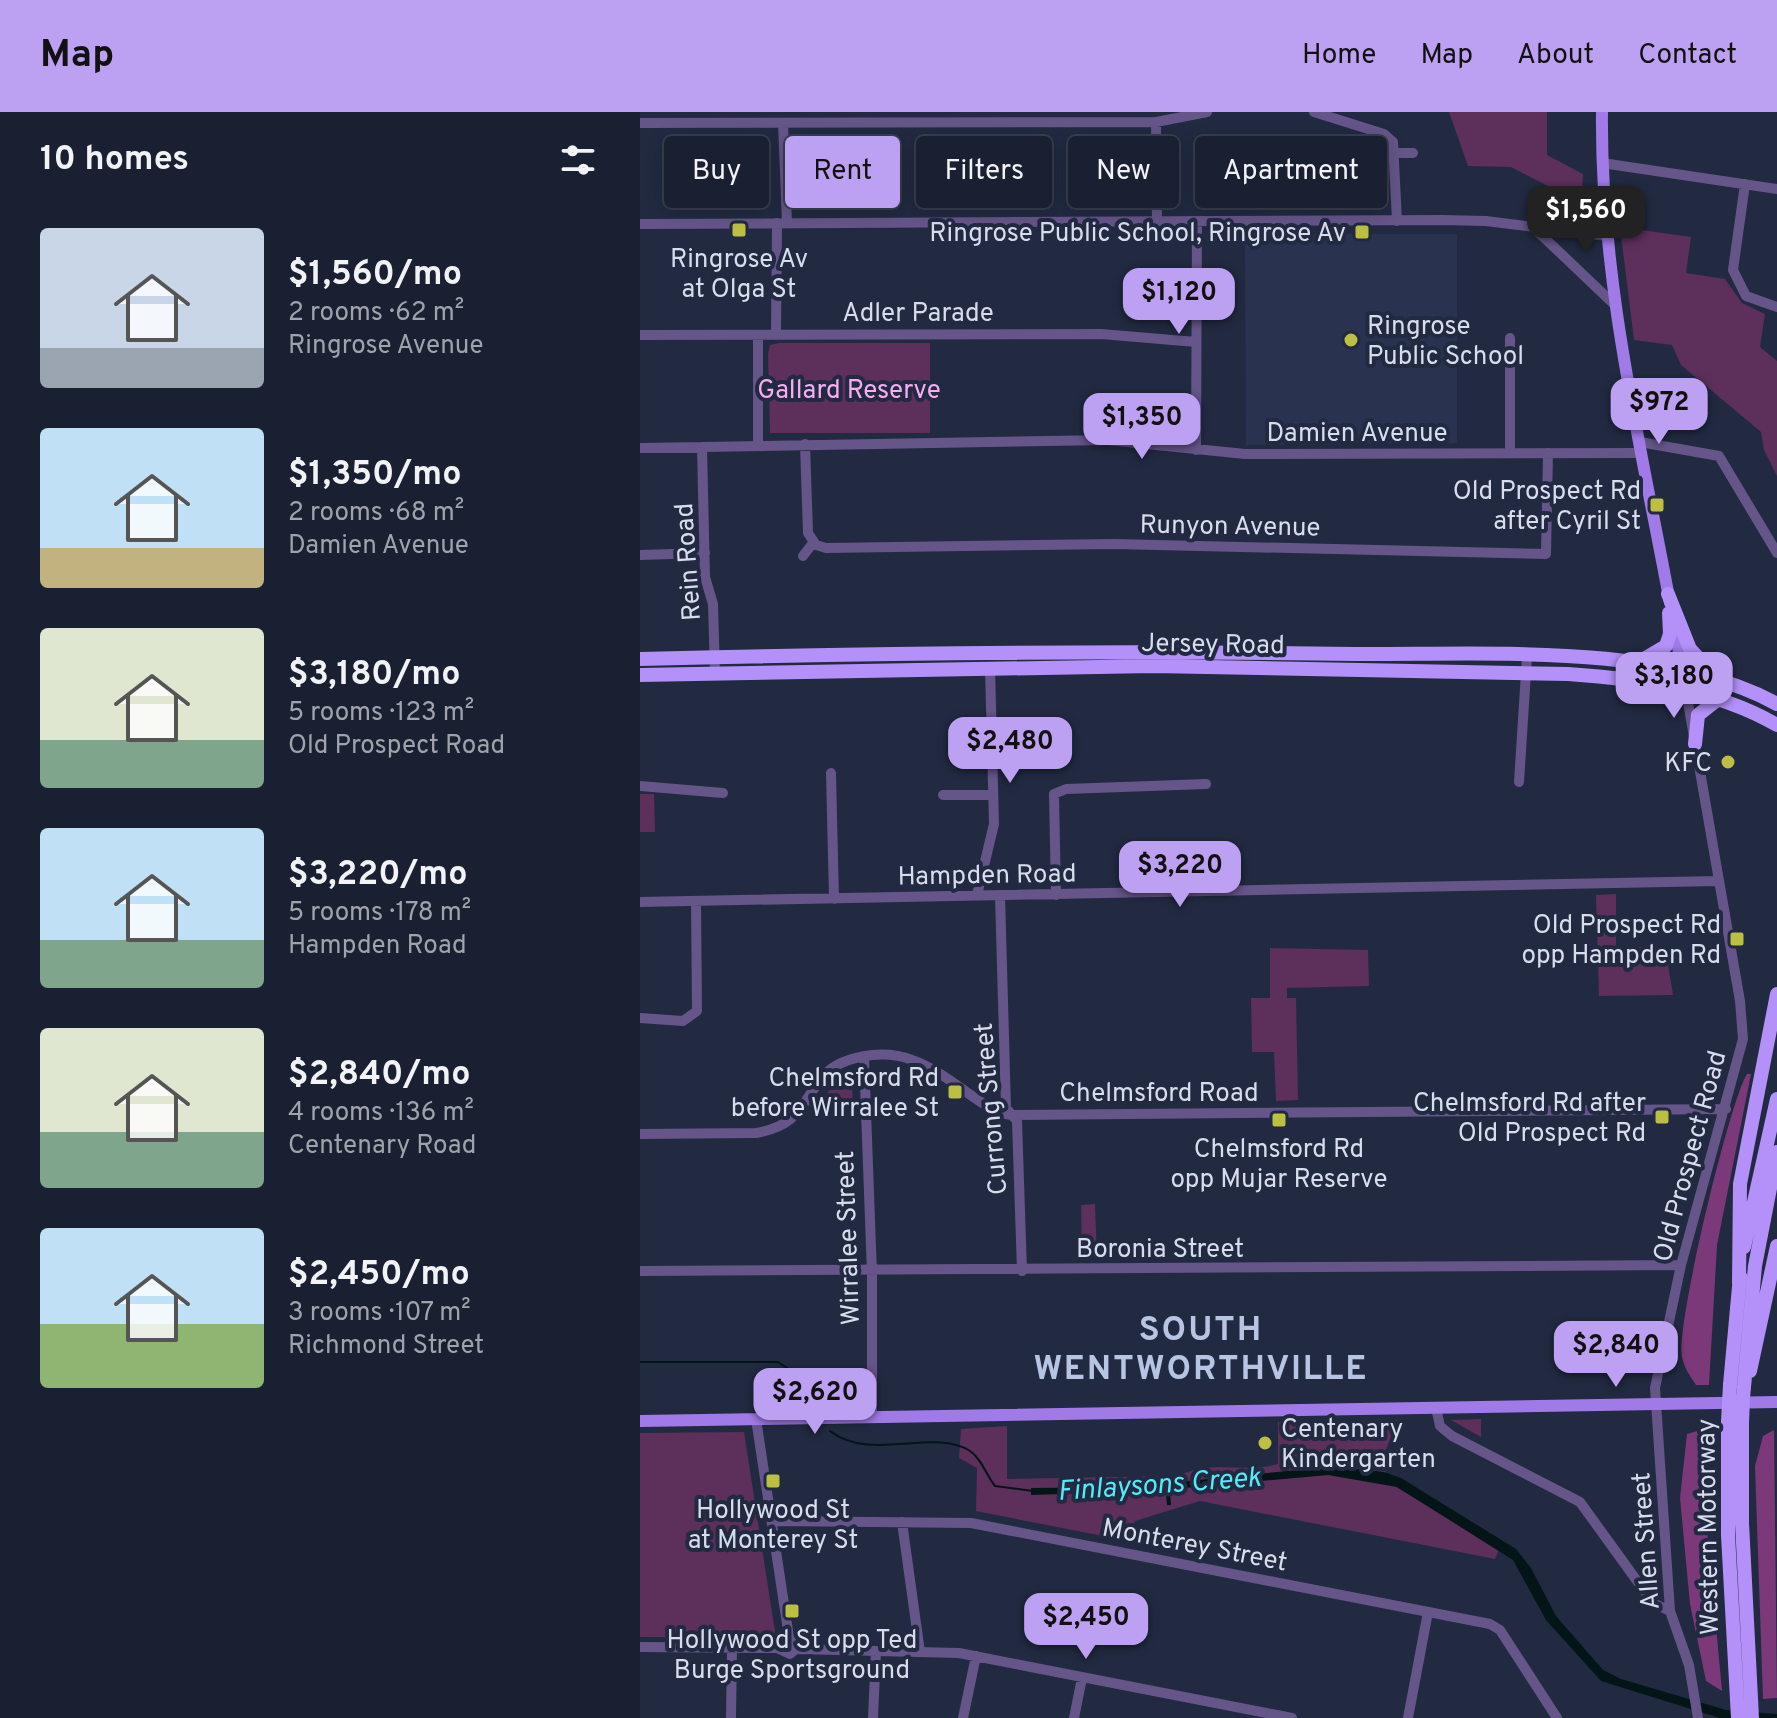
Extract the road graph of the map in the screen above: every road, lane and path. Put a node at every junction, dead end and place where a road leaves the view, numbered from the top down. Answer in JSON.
{"nodes":[{"id":1,"x":1207,"y":112,"type":"edge"},
{"id":2,"x":1314,"y":112,"type":"edge"},
{"id":3,"x":1602,"y":112,"type":"edge"},
{"id":4,"x":1194,"y":113,"type":"edge"},
{"id":5,"x":1156,"y":122,"type":"junction"},
{"id":6,"x":640,"y":123,"type":"edge"},
{"id":7,"x":783,"y":123,"type":"junction"},
{"id":8,"x":1396,"y":153,"type":"junction"},
{"id":9,"x":1413,"y":153,"type":"dead end"},
{"id":10,"x":1602,"y":163,"type":"junction"},
{"id":11,"x":1745,"y":184,"type":"junction"},
{"id":12,"x":1777,"y":189,"type":"edge"},
{"id":13,"x":1397,"y":221,"type":"junction"},
{"id":14,"x":1157,"y":222,"type":"junction"},
{"id":15,"x":1197,"y":222,"type":"junction"},
{"id":16,"x":782,"y":223,"type":"junction"},
{"id":17,"x":640,"y":224,"type":"edge"},
{"id":18,"x":1534,"y":229,"type":"junction"},
{"id":19,"x":1607,"y":236,"type":"junction"},
{"id":20,"x":1615,"y":305,"type":"junction"},
{"id":21,"x":1777,"y":307,"type":"edge"},
{"id":22,"x":640,"y":335,"type":"edge"},
{"id":23,"x":758,"y":335,"type":"junction"},
{"id":24,"x":776,"y":335,"type":"junction"},
{"id":25,"x":1509,"y":338,"type":"dead end"},
{"id":26,"x":1196,"y":342,"type":"junction"},
{"id":27,"x":805,"y":444,"type":"junction"},
{"id":28,"x":758,"y":445,"type":"junction"},
{"id":29,"x":702,"y":447,"type":"junction"},
{"id":30,"x":1641,"y":447,"type":"junction"},
{"id":31,"x":640,"y":448,"type":"edge"},
{"id":32,"x":1196,"y":450,"type":"junction"},
{"id":33,"x":1510,"y":453,"type":"junction"},
{"id":34,"x":1548,"y":453,"type":"junction"},
{"id":35,"x":813,"y":543,"type":"junction"},
{"id":36,"x":705,"y":553,"type":"junction"},
{"id":37,"x":1777,"y":553,"type":"edge"},
{"id":38,"x":640,"y":555,"type":"edge"},
{"id":39,"x":803,"y":556,"type":"dead end"},
{"id":40,"x":1668,"y":594,"type":"junction"},
{"id":41,"x":715,"y":657,"type":"junction"},
{"id":42,"x":1527,"y":657,"type":"junction"},
{"id":43,"x":640,"y":659,"type":"edge"},
{"id":44,"x":1637,"y":663,"type":"junction"},
{"id":45,"x":990,"y":667,"type":"junction"},
{"id":46,"x":715,"y":673,"type":"junction"},
{"id":47,"x":1526,"y":673,"type":"junction"},
{"id":48,"x":1682,"y":673,"type":"junction"},
{"id":49,"x":640,"y":675,"type":"edge"},
{"id":50,"x":1720,"y":682,"type":"junction"},
{"id":51,"x":1686,"y":691,"type":"junction"},
{"id":52,"x":1717,"y":700,"type":"junction"},
{"id":53,"x":1773,"y":700,"type":"edge"},
{"id":54,"x":1777,"y":725,"type":"edge"},
{"id":55,"x":1695,"y":744,"type":"junction"},
{"id":56,"x":831,"y":773,"type":"dead end"},
{"id":57,"x":1519,"y":782,"type":"dead end"},
{"id":58,"x":1206,"y":784,"type":"dead end"},
{"id":59,"x":640,"y":786,"type":"edge"},
{"id":60,"x":723,"y":793,"type":"dead end"},
{"id":61,"x":943,"y":795,"type":"dead end"},
{"id":62,"x":993,"y":795,"type":"junction"},
{"id":63,"x":1719,"y":881,"type":"junction"},
{"id":64,"x":977,"y":895,"type":"junction"},
{"id":65,"x":1000,"y":895,"type":"junction"},
{"id":66,"x":1056,"y":895,"type":"junction"},
{"id":67,"x":834,"y":899,"type":"junction"},
{"id":68,"x":696,"y":901,"type":"junction"},
{"id":69,"x":640,"y":902,"type":"edge"},
{"id":70,"x":1777,"y":994,"type":"edge"},
{"id":71,"x":640,"y":1018,"type":"edge"},
{"id":72,"x":864,"y":1057,"type":"junction"},
{"id":73,"x":1777,"y":1099,"type":"edge"},
{"id":74,"x":1726,"y":1109,"type":"junction"},
{"id":75,"x":1011,"y":1115,"type":"junction"},
{"id":76,"x":640,"y":1134,"type":"edge"},
{"id":77,"x":1777,"y":1152,"type":"edge"},
{"id":78,"x":1777,"y":1246,"type":"edge"},
{"id":79,"x":1681,"y":1265,"type":"junction"},
{"id":80,"x":870,"y":1269,"type":"junction"},
{"id":81,"x":640,"y":1271,"type":"edge"},
{"id":82,"x":1022,"y":1271,"type":"junction"},
{"id":83,"x":1739,"y":1283,"type":"junction"},
{"id":84,"x":1741,"y":1388,"type":"junction"},
{"id":85,"x":1777,"y":1402,"type":"edge"},
{"id":86,"x":1658,"y":1406,"type":"junction"},
{"id":87,"x":1436,"y":1408,"type":"junction"},
{"id":88,"x":872,"y":1417,"type":"junction"},
{"id":89,"x":756,"y":1419,"type":"junction"},
{"id":90,"x":640,"y":1421,"type":"edge"},
{"id":91,"x":773,"y":1521,"type":"junction"},
{"id":92,"x":902,"y":1522,"type":"junction"},
{"id":93,"x":1670,"y":1611,"type":"junction"},
{"id":94,"x":1428,"y":1612,"type":"junction"},
{"id":95,"x":790,"y":1646,"type":"junction"},
{"id":96,"x":640,"y":1647,"type":"edge"},
{"id":97,"x":732,"y":1649,"type":"junction"},
{"id":98,"x":876,"y":1651,"type":"junction"},
{"id":99,"x":920,"y":1652,"type":"junction"},
{"id":100,"x":976,"y":1656,"type":"junction"},
{"id":101,"x":1082,"y":1678,"type":"junction"},
{"id":102,"x":1744,"y":1700,"type":"junction"},
{"id":103,"x":1698,"y":1717,"type":"edge"},
{"id":104,"x":731,"y":1718,"type":"edge"},
{"id":105,"x":873,"y":1718,"type":"edge"},
{"id":106,"x":963,"y":1718,"type":"edge"},
{"id":107,"x":1074,"y":1718,"type":"edge"},
{"id":108,"x":1292,"y":1718,"type":"edge"},
{"id":109,"x":1408,"y":1718,"type":"edge"},
{"id":110,"x":1557,"y":1718,"type":"edge"},
{"id":111,"x":1738,"y":1718,"type":"edge"},
{"id":112,"x":1752,"y":1718,"type":"edge"}],
"edges":[{"from":1,"to":4,"type":"street"},
{"from":2,"to":8,"type":"street"},
{"from":3,"to":10,"type":"main road","name":"Old Prospect Road"},
{"from":4,"to":5,"type":"street"},
{"from":5,"to":7,"type":"street"},
{"from":5,"to":14,"type":"street"},
{"from":6,"to":7,"type":"street"},
{"from":7,"to":16,"type":"street"},
{"from":8,"to":9,"type":"street"},
{"from":8,"to":13,"type":"street"},
{"from":10,"to":11,"type":"street"},
{"from":10,"to":19,"type":"main road","name":"Old Prospect Road"},
{"from":11,"to":12,"type":"street"},
{"from":11,"to":21,"type":"street"},
{"from":13,"to":15,"type":"street"},
{"from":13,"to":18,"type":"street"},
{"from":14,"to":15,"type":"street"},
{"from":14,"to":16,"type":"street"},
{"from":15,"to":26,"type":"street"},
{"from":16,"to":17,"type":"street"},
{"from":16,"to":24,"type":"street"},
{"from":18,"to":19,"type":"street"},
{"from":18,"to":20,"type":"street"},
{"from":19,"to":20,"type":"main road","name":"Old Prospect Road"},
{"from":20,"to":30,"type":"main road","name":"Old Prospect Road"},
{"from":22,"to":23,"type":"street","name":"Adler Parade"},
{"from":23,"to":24,"type":"street","name":"Adler Parade"},
{"from":23,"to":28,"type":"street"},
{"from":24,"to":26,"type":"street","name":"Adler Parade"},
{"from":25,"to":33,"type":"street"},
{"from":26,"to":32,"type":"street"},
{"from":27,"to":28,"type":"street","name":"Damien Avenue"},
{"from":27,"to":32,"type":"street","name":"Damien Avenue"},
{"from":27,"to":35,"type":"street"},
{"from":28,"to":29,"type":"street","name":"Damien Avenue"},
{"from":29,"to":31,"type":"street","name":"Damien Avenue"},
{"from":29,"to":36,"type":"street","name":"Rein Road"},
{"from":30,"to":34,"type":"street","name":"Damien Avenue"},
{"from":30,"to":37,"type":"street","name":"Damien Avenue"},
{"from":30,"to":40,"type":"main road","name":"Old Prospect Road"},
{"from":32,"to":33,"type":"street","name":"Damien Avenue"},
{"from":33,"to":34,"type":"street","name":"Damien Avenue"},
{"from":34,"to":35,"type":"street","name":"Runyon Avenue"},
{"from":35,"to":39,"type":"street"},
{"from":36,"to":38,"type":"street"},
{"from":36,"to":41,"type":"street","name":"Rein Road"},
{"from":40,"to":44,"type":"highway"},
{"from":40,"to":48,"type":"main road","name":"Old Prospect Road"},
{"from":40,"to":50,"type":"highway"},
{"from":41,"to":42,"type":"highway","name":"Jersey Road"},
{"from":41,"to":43,"type":"highway","name":"Jersey Road"},
{"from":41,"to":46,"type":"street","name":"Rein Road"},
{"from":42,"to":44,"type":"highway","name":"Jersey Road"},
{"from":42,"to":47,"type":"street"},
{"from":44,"to":48,"type":"highway","name":"Jersey Road"},
{"from":45,"to":46,"type":"highway","name":"Jersey Road"},
{"from":45,"to":47,"type":"highway","name":"Jersey Road"},
{"from":45,"to":62,"type":"street"},
{"from":46,"to":49,"type":"highway","name":"Jersey Road"},
{"from":47,"to":51,"type":"highway","name":"Jersey Road"},
{"from":47,"to":57,"type":"street"},
{"from":48,"to":50,"type":"highway","name":"Jersey Road"},
{"from":48,"to":51,"type":"main road","name":"Old Prospect Road"},
{"from":50,"to":53,"type":"highway","name":"Jersey Road"},
{"from":51,"to":52,"type":"highway","name":"Jersey Road"},
{"from":51,"to":55,"type":"street","name":"Old Prospect Road"},
{"from":52,"to":54,"type":"highway","name":"Jersey Road"},
{"from":52,"to":55,"type":"highway"},
{"from":55,"to":63,"type":"street","name":"Old Prospect Road"},
{"from":56,"to":67,"type":"street"},
{"from":58,"to":66,"type":"street"},
{"from":59,"to":60,"type":"street"},
{"from":61,"to":62,"type":"street"},
{"from":62,"to":64,"type":"street"},
{"from":63,"to":66,"type":"street","name":"Hampden Road"},
{"from":63,"to":74,"type":"street","name":"Old Prospect Road"},
{"from":64,"to":65,"type":"street","name":"Hampden Road"},
{"from":64,"to":67,"type":"street","name":"Hampden Road"},
{"from":65,"to":66,"type":"street","name":"Hampden Road"},
{"from":65,"to":75,"type":"street","name":"Currong Street"},
{"from":67,"to":68,"type":"street","name":"Hampden Road"},
{"from":68,"to":69,"type":"street","name":"Hampden Road"},
{"from":68,"to":71,"type":"street"},
{"from":70,"to":83,"type":"highway"},
{"from":72,"to":75,"type":"street","name":"Chelmsford Road"},
{"from":72,"to":76,"type":"street","name":"Chelmsford Road"},
{"from":72,"to":80,"type":"street","name":"Wirralee Street"},
{"from":73,"to":83,"type":"highway","name":"Western Motorway"},
{"from":74,"to":75,"type":"street","name":"Chelmsford Road"},
{"from":74,"to":79,"type":"street","name":"Old Prospect Road"},
{"from":75,"to":82,"type":"street","name":"Currong Street"},
{"from":77,"to":84,"type":"highway","name":"Western Motorway"},
{"from":78,"to":84,"type":"highway"},
{"from":79,"to":82,"type":"street","name":"Boronia Street"},
{"from":79,"to":86,"type":"street","name":"Old Prospect Road"},
{"from":80,"to":81,"type":"street","name":"Boronia Street"},
{"from":80,"to":82,"type":"street","name":"Boronia Street"},
{"from":80,"to":88,"type":"street","name":"Wirralee Street"},
{"from":83,"to":84,"type":"highway","name":"Western Motorway"},
{"from":84,"to":102,"type":"highway","name":"Western Motorway","bridge":true},
{"from":85,"to":86,"type":"main road"},
{"from":86,"to":87,"type":"main road"},
{"from":86,"to":93,"type":"street","name":"Allen Street"},
{"from":87,"to":88,"type":"main road"},
{"from":87,"to":93,"type":"street"},
{"from":88,"to":89,"type":"main road"},
{"from":89,"to":90,"type":"main road"},
{"from":89,"to":91,"type":"street"},
{"from":91,"to":92,"type":"street","name":"Monterey Street"},
{"from":91,"to":95,"type":"street"},
{"from":92,"to":94,"type":"street","name":"Monterey Street"},
{"from":92,"to":99,"type":"street"},
{"from":93,"to":103,"type":"street","name":"Allen Street"},
{"from":94,"to":109,"type":"street"},
{"from":94,"to":110,"type":"street","name":"Monterey Street"},
{"from":95,"to":97,"type":"street"},
{"from":95,"to":98,"type":"street"},
{"from":96,"to":97,"type":"street"},
{"from":97,"to":104,"type":"street"},
{"from":98,"to":99,"type":"street"},
{"from":98,"to":105,"type":"street"},
{"from":99,"to":100,"type":"street"},
{"from":100,"to":101,"type":"street"},
{"from":100,"to":106,"type":"street"},
{"from":101,"to":107,"type":"street"},
{"from":101,"to":108,"type":"street"},
{"from":102,"to":111,"type":"highway","name":"Western Motorway"},
{"from":102,"to":112,"type":"highway","name":"Western Motorway"}]}
